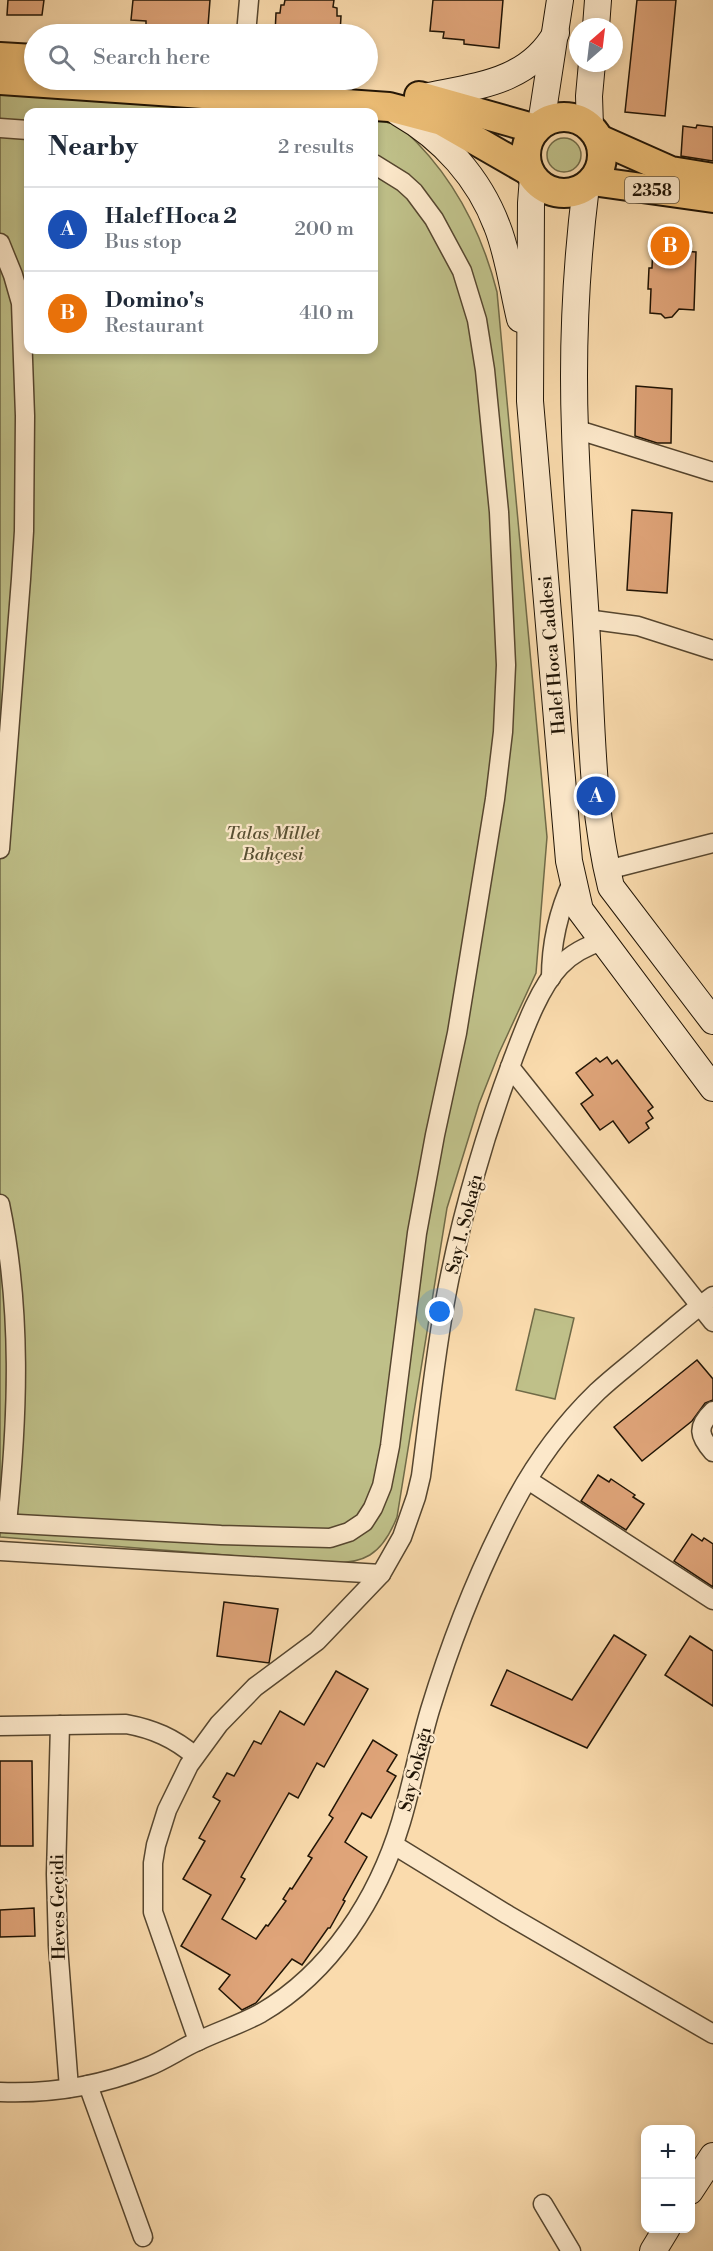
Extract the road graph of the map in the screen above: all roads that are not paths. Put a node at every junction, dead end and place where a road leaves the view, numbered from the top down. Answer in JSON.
{"nodes":[{"id":1,"x":249,"y":0,"type":"edge"},
{"id":2,"x":560,"y":0,"type":"edge"},
{"id":3,"x":598,"y":0,"type":"edge"},
{"id":4,"x":597,"y":18,"type":"edge"},
{"id":5,"x":247,"y":24,"type":"edge"},
{"id":6,"x":556,"y":33,"type":"junction"},
{"id":7,"x":0,"y":57,"type":"edge"},
{"id":8,"x":24,"y":58,"type":"edge"},
{"id":9,"x":591,"y":72,"type":"edge"},
{"id":10,"x":0,"y":80,"type":"edge"},
{"id":11,"x":24,"y":82,"type":"edge"},
{"id":12,"x":144,"y":90,"type":"edge"},
{"id":13,"x":367,"y":90,"type":"edge"},
{"id":14,"x":424,"y":97,"type":"junction"},
{"id":15,"x":389,"y":107,"type":"junction"},
{"id":16,"x":539,"y":126,"type":"junction"},
{"id":17,"x":0,"y":128,"type":"edge"},
{"id":18,"x":24,"y":130,"type":"edge"},
{"id":19,"x":594,"y":133,"type":"junction"},
{"id":20,"x":378,"y":166,"type":"edge"},
{"id":21,"x":531,"y":174,"type":"junction"},
{"id":22,"x":713,"y":178,"type":"edge"},
{"id":23,"x":589,"y":184,"type":"junction"},
{"id":24,"x":713,"y":198,"type":"edge"},
{"id":25,"x":0,"y":243,"type":"edge"},
{"id":26,"x":530,"y":362,"type":"junction"},
{"id":27,"x":575,"y":429,"type":"junction"},
{"id":28,"x":713,"y":471,"type":"edge"},
{"id":29,"x":586,"y":619,"type":"junction"},
{"id":30,"x":713,"y":650,"type":"edge"},
{"id":31,"x":5,"y":719,"type":"edge"},
{"id":32,"x":713,"y":843,"type":"edge"},
{"id":33,"x":0,"y":849,"type":"edge"},
{"id":34,"x":607,"y":870,"type":"junction"},
{"id":35,"x":573,"y":880,"type":"junction"},
{"id":36,"x":603,"y":941,"type":"junction"},
{"id":37,"x":551,"y":978,"type":"junction"},
{"id":38,"x":713,"y":1021,"type":"edge"},
{"id":39,"x":510,"y":1068,"type":"junction"},
{"id":40,"x":713,"y":1088,"type":"edge"},
{"id":41,"x":0,"y":1204,"type":"edge"},
{"id":42,"x":706,"y":1301,"type":"edge"},
{"id":43,"x":713,"y":1322,"type":"edge"},
{"id":44,"x":713,"y":1411,"type":"edge"},
{"id":45,"x":713,"y":1452,"type":"edge"},
{"id":46,"x":528,"y":1480,"type":"junction"},
{"id":47,"x":3,"y":1523,"type":"edge"},
{"id":48,"x":0,"y":1551,"type":"edge"},
{"id":49,"x":381,"y":1574,"type":"junction"},
{"id":50,"x":713,"y":1600,"type":"edge"},
{"id":51,"x":60,"y":1725,"type":"junction"},
{"id":52,"x":0,"y":1726,"type":"edge"},
{"id":53,"x":195,"y":1756,"type":"junction"},
{"id":54,"x":394,"y":1845,"type":"junction"},
{"id":55,"x":713,"y":2034,"type":"edge"},
{"id":56,"x":198,"y":2041,"type":"junction"},
{"id":57,"x":88,"y":2085,"type":"junction"},
{"id":58,"x":69,"y":2088,"type":"junction"},
{"id":59,"x":0,"y":2092,"type":"edge"},
{"id":60,"x":713,"y":2156,"type":"edge"},
{"id":61,"x":695,"y":2183,"type":"edge"},
{"id":62,"x":543,"y":2204,"type":"dead end"},
{"id":63,"x":664,"y":2233,"type":"edge"},
{"id":64,"x":143,"y":2237,"type":"dead end"},
{"id":65,"x":572,"y":2251,"type":"edge"},
{"id":66,"x":653,"y":2251,"type":"edge"}],
"edges":[{"from":1,"to":5,"type":"street"},
{"from":2,"to":6,"type":"main road"},
{"from":3,"to":4,"type":"main road"},
{"from":6,"to":14,"type":"main road"},
{"from":6,"to":16,"type":"main road"},
{"from":7,"to":8,"type":"main road"},
{"from":9,"to":19,"type":"main road"},
{"from":10,"to":11,"type":"main road"},
{"from":12,"to":15,"type":"main road"},
{"from":13,"to":14,"type":"main road"},
{"from":14,"to":16,"type":"main road"},
{"from":15,"to":21,"type":"main road"},
{"from":15,"to":26,"type":"main road"},
{"from":16,"to":19,"type":"main road"},
{"from":16,"to":21,"type":"main road"},
{"from":17,"to":18,"type":"street"},
{"from":19,"to":22,"type":"main road"},
{"from":19,"to":23,"type":"main road"},
{"from":20,"to":47,"type":"street"},
{"from":21,"to":23,"type":"main road"},
{"from":21,"to":26,"type":"main road","name":"Halef Hoca Caddesi"},
{"from":23,"to":24,"type":"main road","number":"2358"},
{"from":23,"to":27,"type":"main road","name":"Halef Hoca Caddesi"},
{"from":25,"to":31,"type":"street"},
{"from":26,"to":35,"type":"main road","name":"Halef Hoca Caddesi"},
{"from":27,"to":28,"type":"street"},
{"from":27,"to":29,"type":"main road","name":"Halef Hoca Caddesi"},
{"from":29,"to":30,"type":"street"},
{"from":29,"to":34,"type":"main road","name":"Halef Hoca Caddesi"},
{"from":31,"to":33,"type":"street"},
{"from":32,"to":34,"type":"street"},
{"from":34,"to":38,"type":"main road","name":"Halef Hoca Caddesi"},
{"from":35,"to":36,"type":"main road","name":"Halef Hoca Caddesi"},
{"from":35,"to":37,"type":"street"},
{"from":36,"to":37,"type":"street","name":"Say 1. Sokağı"},
{"from":36,"to":40,"type":"main road","name":"Halef Hoca Caddesi"},
{"from":37,"to":39,"type":"street","name":"Say 1. Sokağı"},
{"from":39,"to":42,"type":"street"},
{"from":39,"to":49,"type":"street","name":"Say 1. Sokağı"},
{"from":41,"to":47,"type":"street"},
{"from":42,"to":43,"type":"street"},
{"from":42,"to":46,"type":"street","name":"Say Sokağı"},
{"from":44,"to":45,"type":"street"},
{"from":46,"to":50,"type":"street"},
{"from":46,"to":54,"type":"street","name":"Say Sokağı"},
{"from":48,"to":49,"type":"street"},
{"from":49,"to":53,"type":"street","name":"Say 1. Sokağı"},
{"from":51,"to":52,"type":"street"},
{"from":51,"to":53,"type":"street"},
{"from":51,"to":58,"type":"street","name":"Heves Geçidi"},
{"from":53,"to":56,"type":"street","name":"Say 1. Sokağı"},
{"from":54,"to":55,"type":"street"},
{"from":54,"to":56,"type":"street","name":"Say Sokağı"},
{"from":56,"to":57,"type":"street","name":"Say Sokağı"},
{"from":57,"to":58,"type":"street","name":"Say Sokağı"},
{"from":57,"to":64,"type":"street"},
{"from":58,"to":59,"type":"street","name":"Say Sokağı"},
{"from":60,"to":61,"type":"main road"},
{"from":62,"to":65,"type":"street"},
{"from":63,"to":66,"type":"main road"}]}
